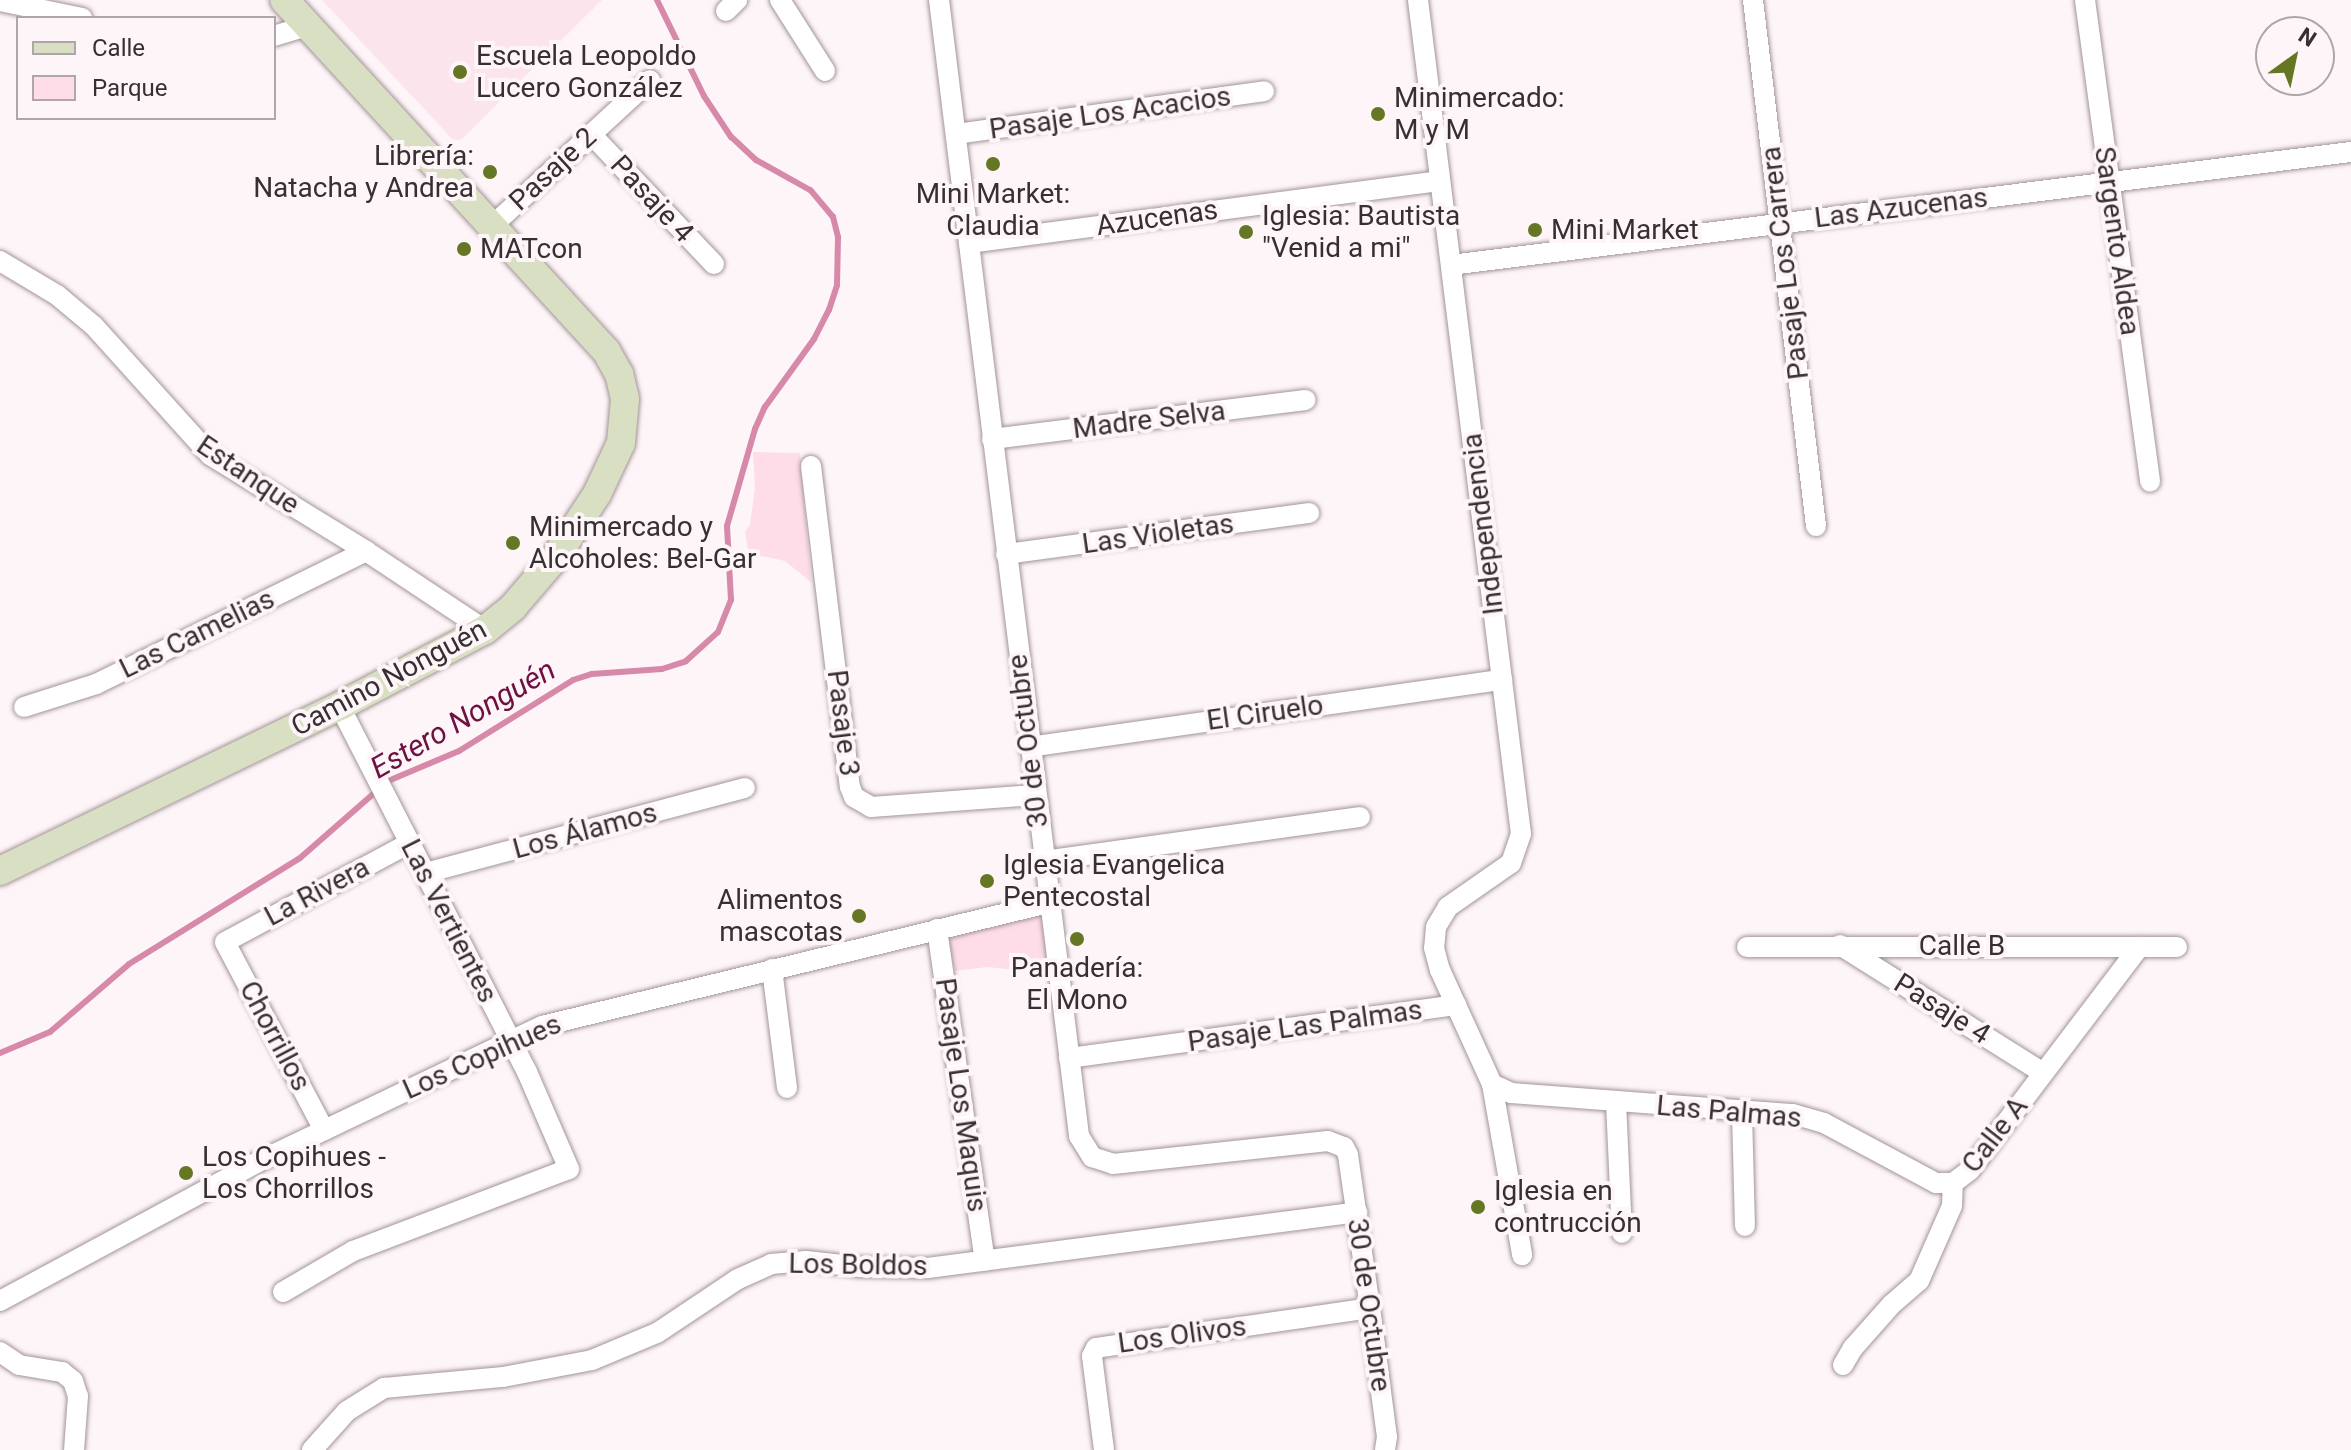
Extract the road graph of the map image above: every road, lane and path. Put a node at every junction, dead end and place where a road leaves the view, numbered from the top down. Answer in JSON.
{"nodes":[{"id":1,"x":284,"y":0,"type":"edge"},
{"id":2,"x":780,"y":0,"type":"edge"},
{"id":3,"x":939,"y":0,"type":"edge"},
{"id":4,"x":1418,"y":0,"type":"edge"},
{"id":5,"x":1753,"y":0,"type":"edge"},
{"id":6,"x":2085,"y":0,"type":"edge"},
{"id":7,"x":0,"y":1,"type":"edge"},
{"id":8,"x":72,"y":16,"type":"edge"},
{"id":9,"x":307,"y":26,"type":"junction"},
{"id":10,"x":276,"y":35,"type":"edge"},
{"id":11,"x":825,"y":71,"type":"dead end"},
{"id":12,"x":650,"y":80,"type":"dead end"},
{"id":13,"x":1264,"y":91,"type":"dead end"},
{"id":14,"x":591,"y":134,"type":"junction"},
{"id":15,"x":956,"y":134,"type":"junction"},
{"id":16,"x":2351,"y":152,"type":"edge"},
{"id":17,"x":1440,"y":181,"type":"junction"},
{"id":18,"x":2110,"y":182,"type":"junction"},
{"id":19,"x":1780,"y":223,"type":"junction"},
{"id":20,"x":492,"y":226,"type":"junction"},
{"id":21,"x":969,"y":243,"type":"junction"},
{"id":22,"x":0,"y":261,"type":"edge"},
{"id":23,"x":714,"y":264,"type":"dead end"},
{"id":24,"x":1451,"y":265,"type":"junction"},
{"id":25,"x":1306,"y":400,"type":"dead end"},
{"id":26,"x":992,"y":439,"type":"junction"},
{"id":27,"x":811,"y":466,"type":"dead end"},
{"id":28,"x":2150,"y":482,"type":"dead end"},
{"id":29,"x":1309,"y":513,"type":"dead end"},
{"id":30,"x":1816,"y":526,"type":"dead end"},
{"id":31,"x":366,"y":551,"type":"junction"},
{"id":32,"x":1006,"y":554,"type":"junction"},
{"id":33,"x":485,"y":630,"type":"junction"},
{"id":34,"x":1502,"y":680,"type":"junction"},
{"id":35,"x":340,"y":706,"type":"junction"},
{"id":36,"x":24,"y":707,"type":"dead end"},
{"id":37,"x":1029,"y":747,"type":"junction"},
{"id":38,"x":745,"y":788,"type":"dead end"},
{"id":39,"x":1035,"y":795,"type":"junction"},
{"id":40,"x":1360,"y":817,"type":"dead end"},
{"id":41,"x":410,"y":843,"type":"junction"},
{"id":42,"x":1043,"y":861,"type":"junction"},
{"id":43,"x":0,"y":871,"type":"edge"},
{"id":44,"x":425,"y":873,"type":"junction"},
{"id":45,"x":1048,"y":903,"type":"junction"},
{"id":46,"x":937,"y":929,"type":"junction"},
{"id":47,"x":225,"y":942,"type":"joint"},
{"id":48,"x":1840,"y":945,"type":"junction"},
{"id":49,"x":1747,"y":947,"type":"dead end"},
{"id":50,"x":2139,"y":947,"type":"junction"},
{"id":51,"x":2177,"y":947,"type":"dead end"},
{"id":52,"x":772,"y":969,"type":"junction"},
{"id":53,"x":1456,"y":1005,"type":"junction"},
{"id":54,"x":510,"y":1040,"type":"junction"},
{"id":55,"x":1069,"y":1058,"type":"junction"},
{"id":56,"x":2043,"y":1073,"type":"junction"},
{"id":57,"x":1492,"y":1084,"type":"junction"},
{"id":58,"x":787,"y":1088,"type":"dead end"},
{"id":59,"x":1616,"y":1102,"type":"junction"},
{"id":60,"x":1742,"y":1113,"type":"junction"},
{"id":61,"x":324,"y":1130,"type":"junction"},
{"id":62,"x":1953,"y":1183,"type":"junction"},
{"id":63,"x":1357,"y":1212,"type":"junction"},
{"id":64,"x":1745,"y":1226,"type":"dead end"},
{"id":65,"x":1622,"y":1233,"type":"dead end"},
{"id":66,"x":1522,"y":1255,"type":"dead end"},
{"id":67,"x":985,"y":1261,"type":"junction"},
{"id":68,"x":283,"y":1292,"type":"dead end"},
{"id":69,"x":0,"y":1301,"type":"edge"},
{"id":70,"x":1370,"y":1308,"type":"junction"},
{"id":71,"x":0,"y":1352,"type":"edge"},
{"id":72,"x":1843,"y":1365,"type":"dead end"},
{"id":73,"x":74,"y":1450,"type":"edge"},
{"id":74,"x":312,"y":1450,"type":"edge"},
{"id":75,"x":1104,"y":1450,"type":"edge"},
{"id":76,"x":1385,"y":1450,"type":"edge"}],
"edges":[{"from":1,"to":9,"type":"main road","name":"Camino Nonguén"},
{"from":2,"to":11,"type":"street"},
{"from":3,"to":15,"type":"street","name":"30 de Octubre"},
{"from":4,"to":17,"type":"street","name":"Independencia"},
{"from":5,"to":19,"type":"street","name":"Pasaje Los Carrera"},
{"from":6,"to":18,"type":"street","name":"Sargento Aldea"},
{"from":7,"to":8,"type":"street"},
{"from":9,"to":10,"type":"street"},
{"from":9,"to":20,"type":"main road","name":"Camino Nonguén"},
{"from":12,"to":14,"type":"street","name":"Pasaje 2"},
{"from":13,"to":15,"type":"street","name":"Pasaje Los Acacios"},
{"from":14,"to":20,"type":"street","name":"Pasaje 2"},
{"from":14,"to":23,"type":"street","name":"Pasaje 4"},
{"from":15,"to":21,"type":"street","name":"30 de Octubre"},
{"from":16,"to":18,"type":"street","name":"Las Azucenas"},
{"from":17,"to":21,"type":"street","name":"Azucenas"},
{"from":17,"to":24,"type":"street","name":"Independencia"},
{"from":18,"to":19,"type":"street","name":"Las Azucenas"},
{"from":18,"to":28,"type":"street","name":"Sargento Aldea"},
{"from":19,"to":24,"type":"street","name":"Las Azucenas"},
{"from":19,"to":30,"type":"street","name":"Pasaje Los Carrera"},
{"from":20,"to":33,"type":"main road","name":"Camino Nonguén"},
{"from":21,"to":26,"type":"street","name":"30 de Octubre"},
{"from":22,"to":31,"type":"street","name":"Estanque"},
{"from":24,"to":34,"type":"street","name":"Independencia"},
{"from":25,"to":26,"type":"street","name":"Madre Selva"},
{"from":26,"to":32,"type":"street","name":"30 de Octubre"},
{"from":27,"to":39,"type":"street","name":"Pasaje 3"},
{"from":29,"to":32,"type":"street","name":"Las Violetas"},
{"from":31,"to":33,"type":"street","name":"Estanque"},
{"from":31,"to":36,"type":"street","name":"Las Camelias"},
{"from":32,"to":37,"type":"street","name":"30 de Octubre"},
{"from":33,"to":35,"type":"main road","name":"Camino Nonguén"},
{"from":34,"to":37,"type":"street","name":"El Ciruelo"},
{"from":34,"to":53,"type":"street","name":"Independencia"},
{"from":35,"to":41,"type":"street","name":"Las Vertientes"},
{"from":35,"to":43,"type":"main road","name":"Camino Nonguén"},
{"from":37,"to":39,"type":"street","name":"30 de Octubre"},
{"from":38,"to":44,"type":"street","name":"Los Álamos"},
{"from":39,"to":42,"type":"street","name":"30 de Octubre"},
{"from":40,"to":42,"type":"street"},
{"from":41,"to":44,"type":"street","name":"Las Vertientes"},
{"from":41,"to":47,"type":"street","name":"La Rivera"},
{"from":42,"to":45,"type":"street","name":"30 de Octubre"},
{"from":44,"to":54,"type":"street","name":"Las Vertientes"},
{"from":45,"to":46,"type":"street","name":"Los Copihues"},
{"from":45,"to":55,"type":"street","name":"30 de Octubre"},
{"from":46,"to":52,"type":"street","name":"Los Copihues"},
{"from":46,"to":67,"type":"street","name":"Pasaje Los Maquis"},
{"from":47,"to":61,"type":"street","name":"Chorrillos"},
{"from":48,"to":49,"type":"street","name":"Calle B"},
{"from":48,"to":50,"type":"street","name":"Calle B"},
{"from":48,"to":56,"type":"street","name":"Pasaje 4"},
{"from":50,"to":51,"type":"street","name":"Calle B"},
{"from":50,"to":56,"type":"street","name":"Calle A"},
{"from":52,"to":54,"type":"street","name":"Los Copihues"},
{"from":52,"to":58,"type":"street"},
{"from":53,"to":55,"type":"street","name":"Pasaje Las Palmas"},
{"from":53,"to":57,"type":"street","name":"Pasaje Las Palmas"},
{"from":54,"to":61,"type":"street","name":"Los Copihues"},
{"from":54,"to":68,"type":"street","name":"Las Vertientes"},
{"from":55,"to":63,"type":"street","name":"30 de Octubre"},
{"from":56,"to":62,"type":"street","name":"Calle A"},
{"from":57,"to":59,"type":"street","name":"Las Palmas"},
{"from":57,"to":66,"type":"street","name":"Pasaje Las Palmas"},
{"from":59,"to":60,"type":"street","name":"Las Palmas"},
{"from":59,"to":65,"type":"street"},
{"from":60,"to":62,"type":"street","name":"Las Palmas"},
{"from":60,"to":64,"type":"street"},
{"from":61,"to":69,"type":"street","name":"Los Copihues"},
{"from":62,"to":72,"type":"street","name":"Calle A"},
{"from":63,"to":67,"type":"street","name":"Los Boldos"},
{"from":63,"to":70,"type":"street","name":"30 de Octubre"},
{"from":67,"to":74,"type":"street","name":"Los Boldos"},
{"from":70,"to":75,"type":"street","name":"Los Olivos"},
{"from":70,"to":76,"type":"street","name":"30 de Octubre"},
{"from":71,"to":73,"type":"street"}]}
